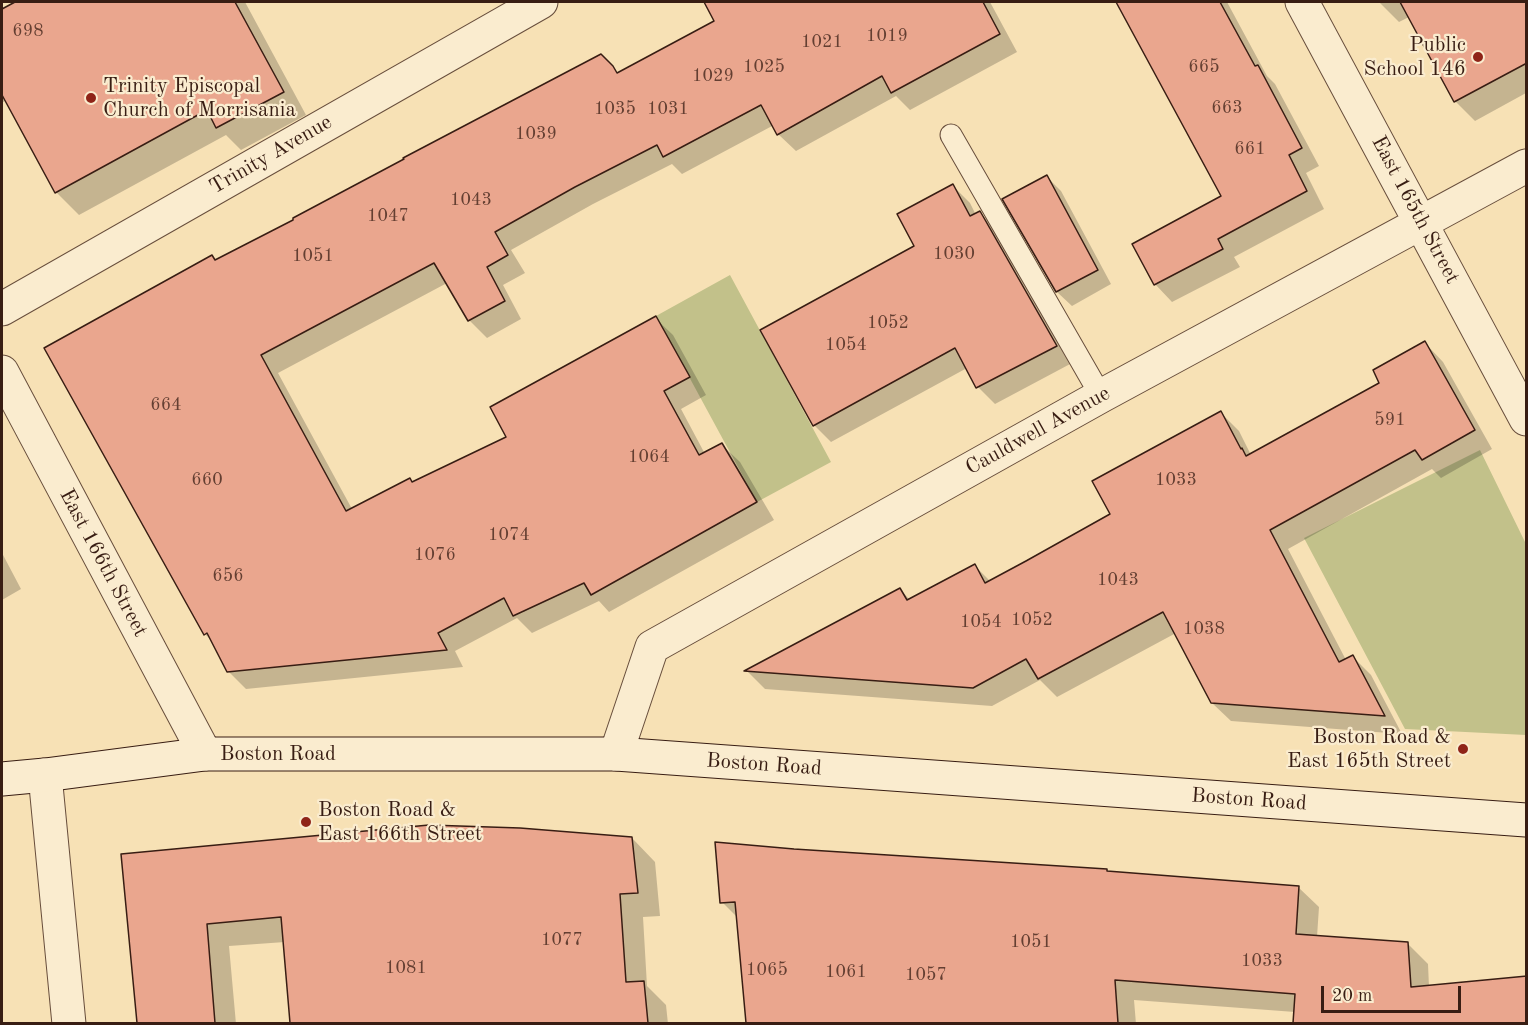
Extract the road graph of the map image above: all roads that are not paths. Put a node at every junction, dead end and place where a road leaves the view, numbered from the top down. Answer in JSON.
{"nodes":[{"id":1,"x":541,"y":2,"type":"edge"},
{"id":2,"x":1302,"y":2,"type":"edge"},
{"id":3,"x":951,"y":135,"type":"dead end"},
{"id":4,"x":1527,"y":166,"type":"edge"},
{"id":5,"x":1422,"y":222,"type":"junction"},
{"id":6,"x":2,"y":309,"type":"edge"},
{"id":7,"x":2,"y":372,"type":"edge"},
{"id":8,"x":1101,"y":396,"type":"junction"},
{"id":9,"x":1527,"y":419,"type":"edge"},
{"id":10,"x":205,"y":754,"type":"junction"},
{"id":11,"x":616,"y":754,"type":"junction"},
{"id":12,"x":45,"y":775,"type":"junction"},
{"id":13,"x":2,"y":779,"type":"edge"},
{"id":14,"x":1527,"y":820,"type":"edge"},
{"id":15,"x":69,"y":1023,"type":"edge"}],
"edges":[{"from":1,"to":6,"type":"street","name":"Trinity Avenue"},
{"from":2,"to":5,"type":"street","name":"East 165th Street"},
{"from":3,"to":8,"type":"lane"},
{"from":4,"to":5,"type":"street","name":"Cauldwell Avenue"},
{"from":5,"to":8,"type":"street","name":"Cauldwell Avenue"},
{"from":5,"to":9,"type":"street","name":"East 165th Street"},
{"from":7,"to":10,"type":"street","name":"East 166th Street"},
{"from":8,"to":11,"type":"street","name":"Cauldwell Avenue"},
{"from":10,"to":11,"type":"street","name":"Boston Road"},
{"from":10,"to":12,"type":"street","name":"Boston Road"},
{"from":11,"to":14,"type":"street","name":"Boston Road"},
{"from":12,"to":13,"type":"street","name":"Boston Road"},
{"from":12,"to":15,"type":"street"}]}
